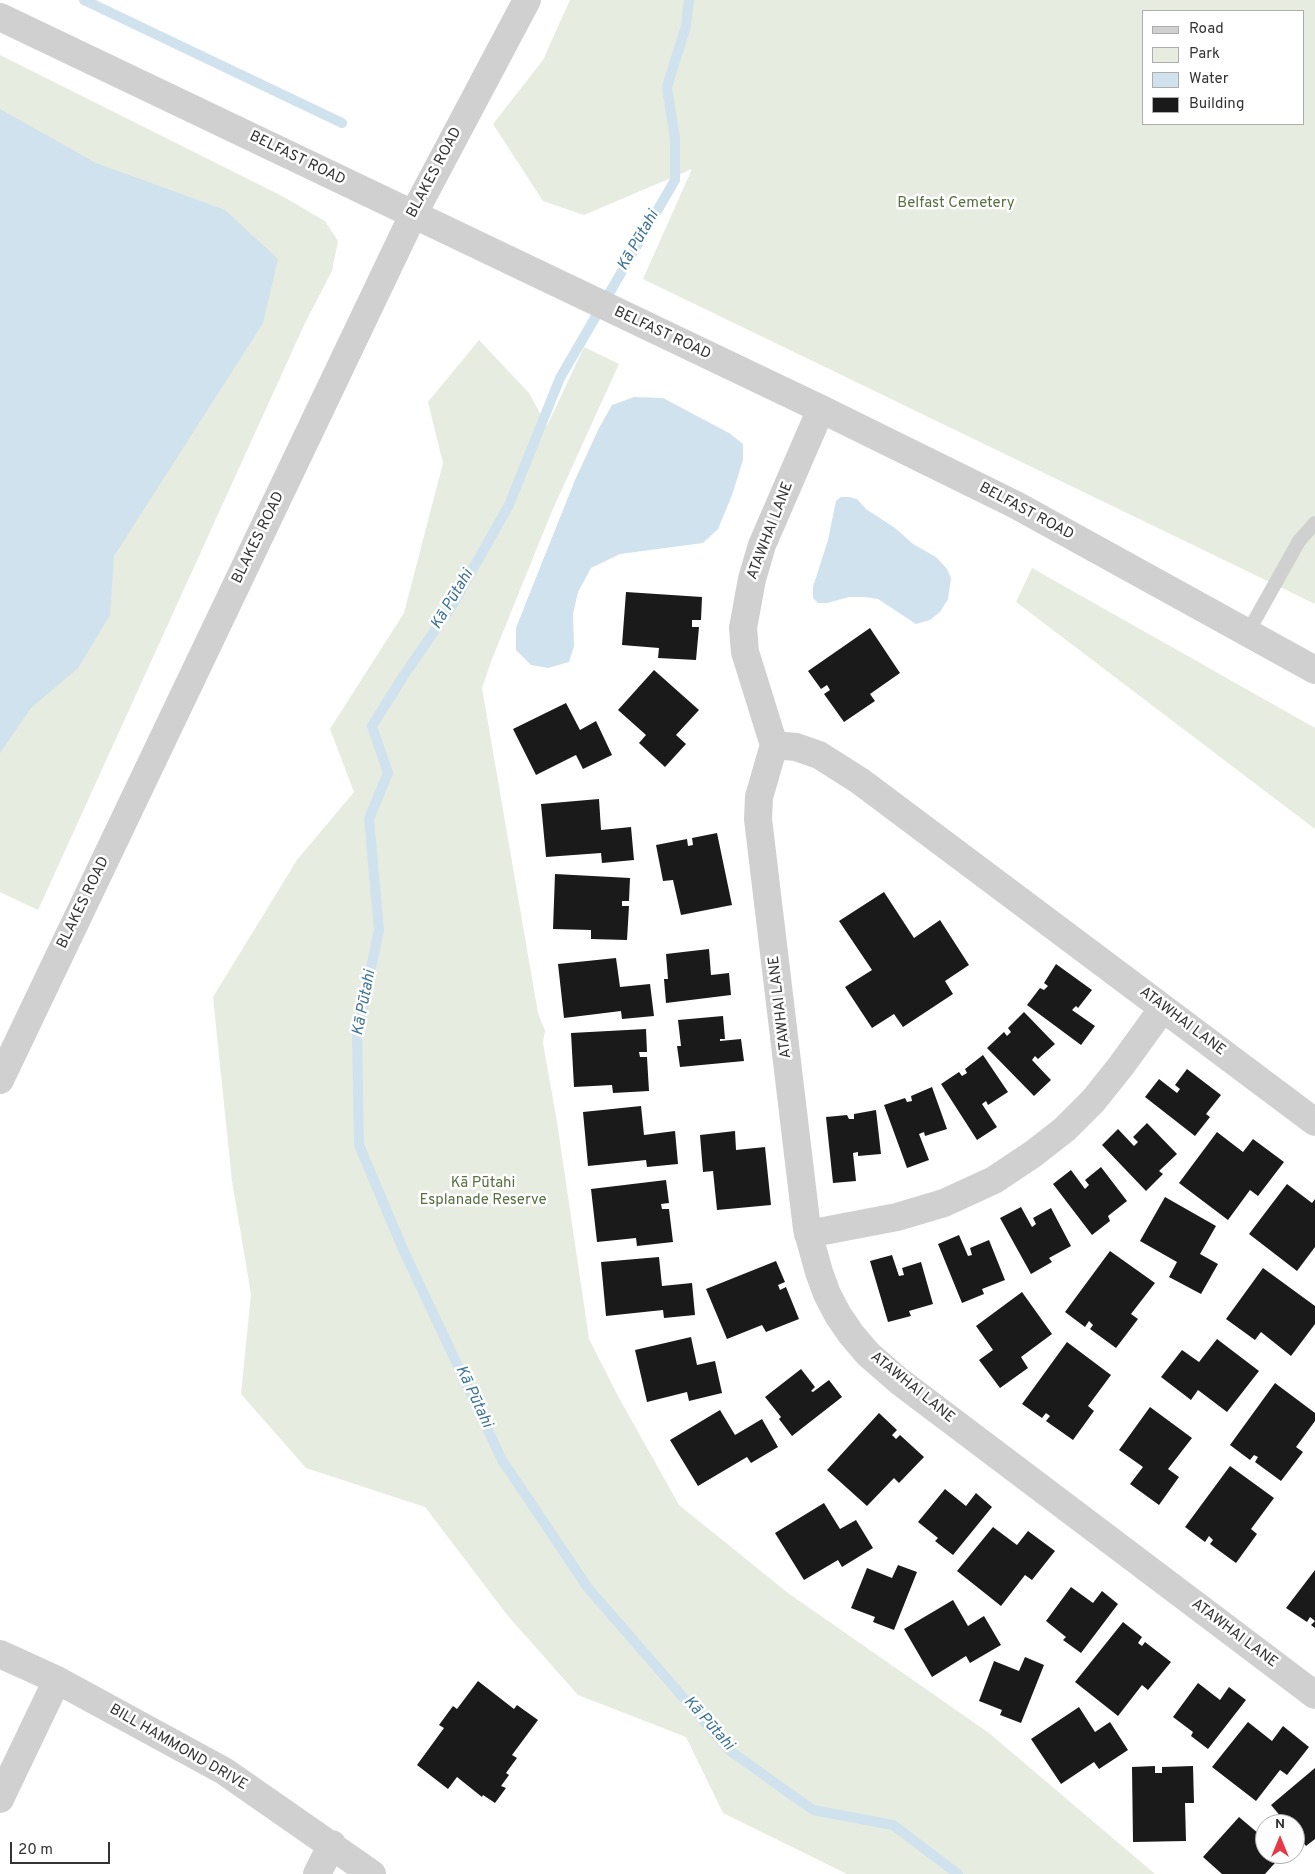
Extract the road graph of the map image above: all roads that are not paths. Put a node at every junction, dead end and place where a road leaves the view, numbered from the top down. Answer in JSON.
{"nodes":[{"id":1,"x":527,"y":0,"type":"edge"},
{"id":2,"x":0,"y":17,"type":"edge"},
{"id":3,"x":413,"y":215,"type":"junction"},
{"id":4,"x":821,"y":409,"type":"junction"},
{"id":5,"x":1315,"y":523,"type":"edge"},
{"id":6,"x":1248,"y":632,"type":"junction"},
{"id":7,"x":1315,"y":670,"type":"edge"},
{"id":8,"x":774,"y":745,"type":"junction"},
{"id":9,"x":1163,"y":1008,"type":"junction"},
{"id":10,"x":0,"y":1080,"type":"edge"},
{"id":11,"x":1315,"y":1122,"type":"edge"},
{"id":12,"x":808,"y":1234,"type":"junction"},
{"id":13,"x":0,"y":1654,"type":"edge"},
{"id":14,"x":57,"y":1680,"type":"junction"},
{"id":15,"x":1315,"y":1694,"type":"edge"},
{"id":16,"x":0,"y":1798,"type":"edge"},
{"id":17,"x":332,"y":1844,"type":"junction"},
{"id":18,"x":317,"y":1874,"type":"edge"},
{"id":19,"x":372,"y":1874,"type":"edge"}],
"edges":[{"from":1,"to":3,"type":"street","name":"BLAKES ROAD"},
{"from":2,"to":3,"type":"street","name":"BELFAST ROAD"},
{"from":3,"to":4,"type":"street","name":"BELFAST ROAD"},
{"from":3,"to":10,"type":"street","name":"BLAKES ROAD"},
{"from":4,"to":6,"type":"street","name":"BELFAST ROAD"},
{"from":4,"to":8,"type":"street","name":"ATAWHAI LANE"},
{"from":5,"to":6,"type":"lane"},
{"from":6,"to":7,"type":"street","name":"BELFAST ROAD"},
{"from":8,"to":9,"type":"street","name":"ATAWHAI LANE"},
{"from":8,"to":12,"type":"street","name":"ATAWHAI LANE"},
{"from":9,"to":11,"type":"street","name":"ATAWHAI LANE"},
{"from":9,"to":12,"type":"street"},
{"from":12,"to":15,"type":"street","name":"ATAWHAI LANE"},
{"from":13,"to":14,"type":"street","name":"BILL HAMMOND DRIVE"},
{"from":14,"to":16,"type":"street"},
{"from":14,"to":17,"type":"street","name":"BILL HAMMOND DRIVE"},
{"from":17,"to":18,"type":"street"},
{"from":17,"to":19,"type":"street","name":"BILL HAMMOND DRIVE"}]}
